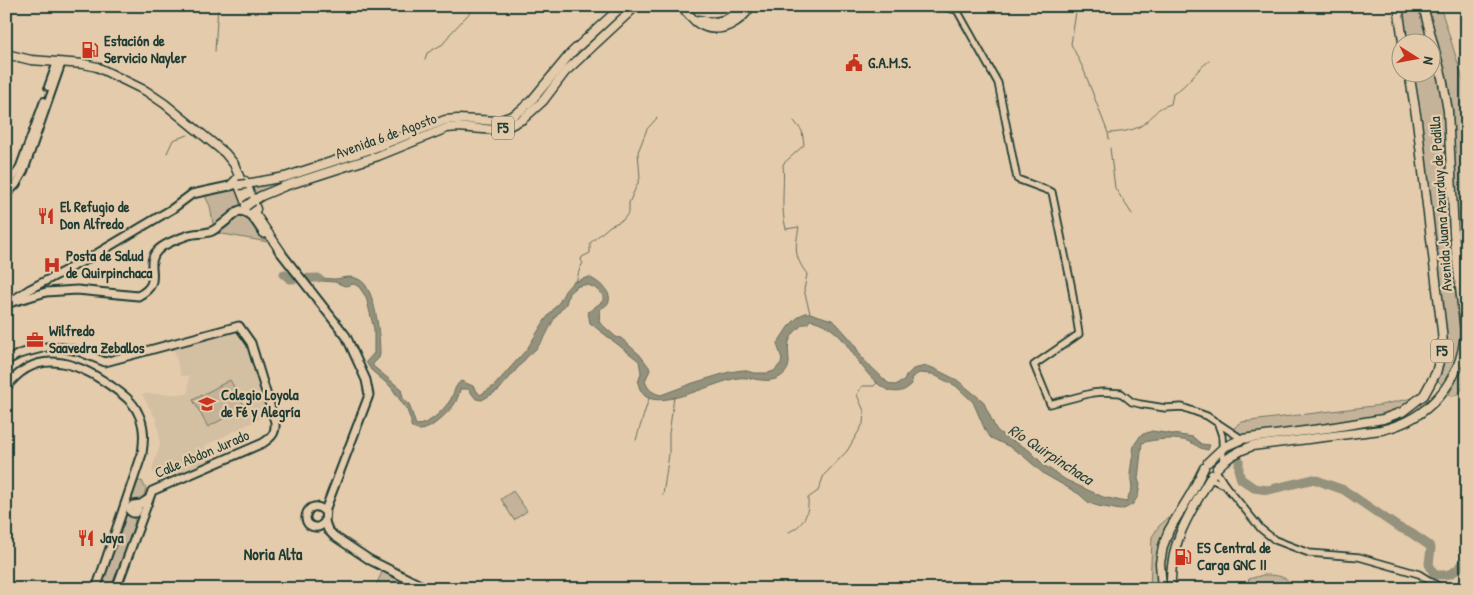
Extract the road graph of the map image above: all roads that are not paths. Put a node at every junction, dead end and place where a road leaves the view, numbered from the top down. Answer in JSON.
{"nodes":[{"id":1,"x":622,"y":6,"type":"edge"},
{"id":2,"x":636,"y":6,"type":"edge"},
{"id":3,"x":681,"y":6,"type":"edge"},
{"id":4,"x":740,"y":6,"type":"edge"},
{"id":5,"x":751,"y":6,"type":"edge"},
{"id":6,"x":940,"y":6,"type":"edge"},
{"id":7,"x":1398,"y":6,"type":"edge"},
{"id":8,"x":1423,"y":6,"type":"edge"},
{"id":9,"x":694,"y":19,"type":"junction"},
{"id":10,"x":1402,"y":32,"type":"edge"},
{"id":11,"x":6,"y":54,"type":"edge"},
{"id":12,"x":59,"y":62,"type":"junction"},
{"id":13,"x":1411,"y":82,"type":"edge"},
{"id":14,"x":442,"y":126,"type":"junction"},
{"id":15,"x":374,"y":148,"type":"junction"},
{"id":16,"x":378,"y":156,"type":"junction"},
{"id":17,"x":241,"y":182,"type":"junction"},
{"id":18,"x":230,"y":186,"type":"joint"},
{"id":19,"x":6,"y":188,"type":"edge"},
{"id":20,"x":6,"y":195,"type":"edge"},
{"id":21,"x":251,"y":208,"type":"junction"},
{"id":22,"x":281,"y":252,"type":"joint"},
{"id":23,"x":6,"y":304,"type":"edge"},
{"id":24,"x":6,"y":362,"type":"edge"},
{"id":25,"x":6,"y":388,"type":"edge"},
{"id":26,"x":1218,"y":423,"type":"junction"},
{"id":27,"x":1242,"y":439,"type":"junction"},
{"id":28,"x":1224,"y":447,"type":"junction"},
{"id":29,"x":1223,"y":461,"type":"junction"},
{"id":30,"x":1206,"y":465,"type":"junction"},
{"id":31,"x":1214,"y":473,"type":"junction"},
{"id":32,"x":1225,"y":485,"type":"junction"},
{"id":33,"x":134,"y":509,"type":"junction"},
{"id":34,"x":325,"y":512,"type":"junction"},
{"id":35,"x":325,"y":522,"type":"junction"},
{"id":36,"x":96,"y":589,"type":"edge"},
{"id":37,"x":116,"y":589,"type":"edge"},
{"id":38,"x":428,"y":589,"type":"edge"},
{"id":39,"x":1162,"y":589,"type":"edge"},
{"id":40,"x":1171,"y":589,"type":"edge"},
{"id":41,"x":1443,"y":589,"type":"edge"}],
"edges":[{"from":1,"to":14,"type":"highway","name":"Avenida 6 de Agosto","number":"F5"},
{"from":2,"to":14,"type":"highway","name":"Avenida 6 de Agosto","number":"F5"},
{"from":3,"to":9,"type":"highway"},
{"from":4,"to":9,"type":"highway"},
{"from":5,"to":9,"type":"highway"},
{"from":6,"to":26,"type":"street"},
{"from":7,"to":10,"type":"highway"},
{"from":8,"to":29,"type":"highway","name":"Avenida Juana Azurduy de Padilla","number":"F5"},
{"from":11,"to":12,"type":"highway"},
{"from":12,"to":17,"type":"highway"},
{"from":12,"to":19,"type":"main road"},
{"from":12,"to":20,"type":"main road"},
{"from":13,"to":27,"type":"highway","name":"Avenida Juana Azurduy de Padilla","number":"F5"},
{"from":14,"to":15,"type":"highway","name":"Avenida 6 de Agosto","number":"F5"},
{"from":14,"to":16,"type":"highway","name":"Avenida 6 de Agosto","number":"F5"},
{"from":15,"to":16,"type":"highway"},
{"from":15,"to":17,"type":"highway","name":"Avenida 6 de Agosto","number":"F5"},
{"from":16,"to":21,"type":"highway","name":"Avenida 6 de Agosto","number":"F5"},
{"from":17,"to":18,"type":"highway"},
{"from":17,"to":21,"type":"highway"},
{"from":18,"to":23,"type":"main road"},
{"from":21,"to":22,"type":"highway"},
{"from":21,"to":23,"type":"main road"},
{"from":22,"to":34,"type":"main road"},
{"from":24,"to":33,"type":"main road","name":"Calle Abdon Jurado"},
{"from":25,"to":33,"type":"main road"},
{"from":26,"to":27,"type":"street"},
{"from":26,"to":28,"type":"street"},
{"from":27,"to":28,"type":"highway","name":"Avenida Juana Azurduy de Padilla","number":"F5"},
{"from":28,"to":29,"type":"street"},
{"from":28,"to":30,"type":"highway","name":"Avenida Juana Azurduy de Padilla","number":"F5"},
{"from":29,"to":31,"type":"highway","name":"Avenida Juana Azurduy de Padilla","number":"F5"},
{"from":30,"to":31,"type":"highway"},
{"from":30,"to":39,"type":"highway","name":"Avenida Juana Azurduy de Padilla","number":"F5"},
{"from":31,"to":32,"type":"street"},
{"from":31,"to":32,"type":"street"},
{"from":31,"to":40,"type":"highway","name":"Avenida Juana Azurduy de Padilla","number":"F5"},
{"from":32,"to":41,"type":"street"},
{"from":33,"to":36,"type":"main road"},
{"from":33,"to":37,"type":"main road"},
{"from":34,"to":35,"type":"main road"},
{"from":34,"to":35,"type":"main road"},
{"from":35,"to":38,"type":"main road"}]}
